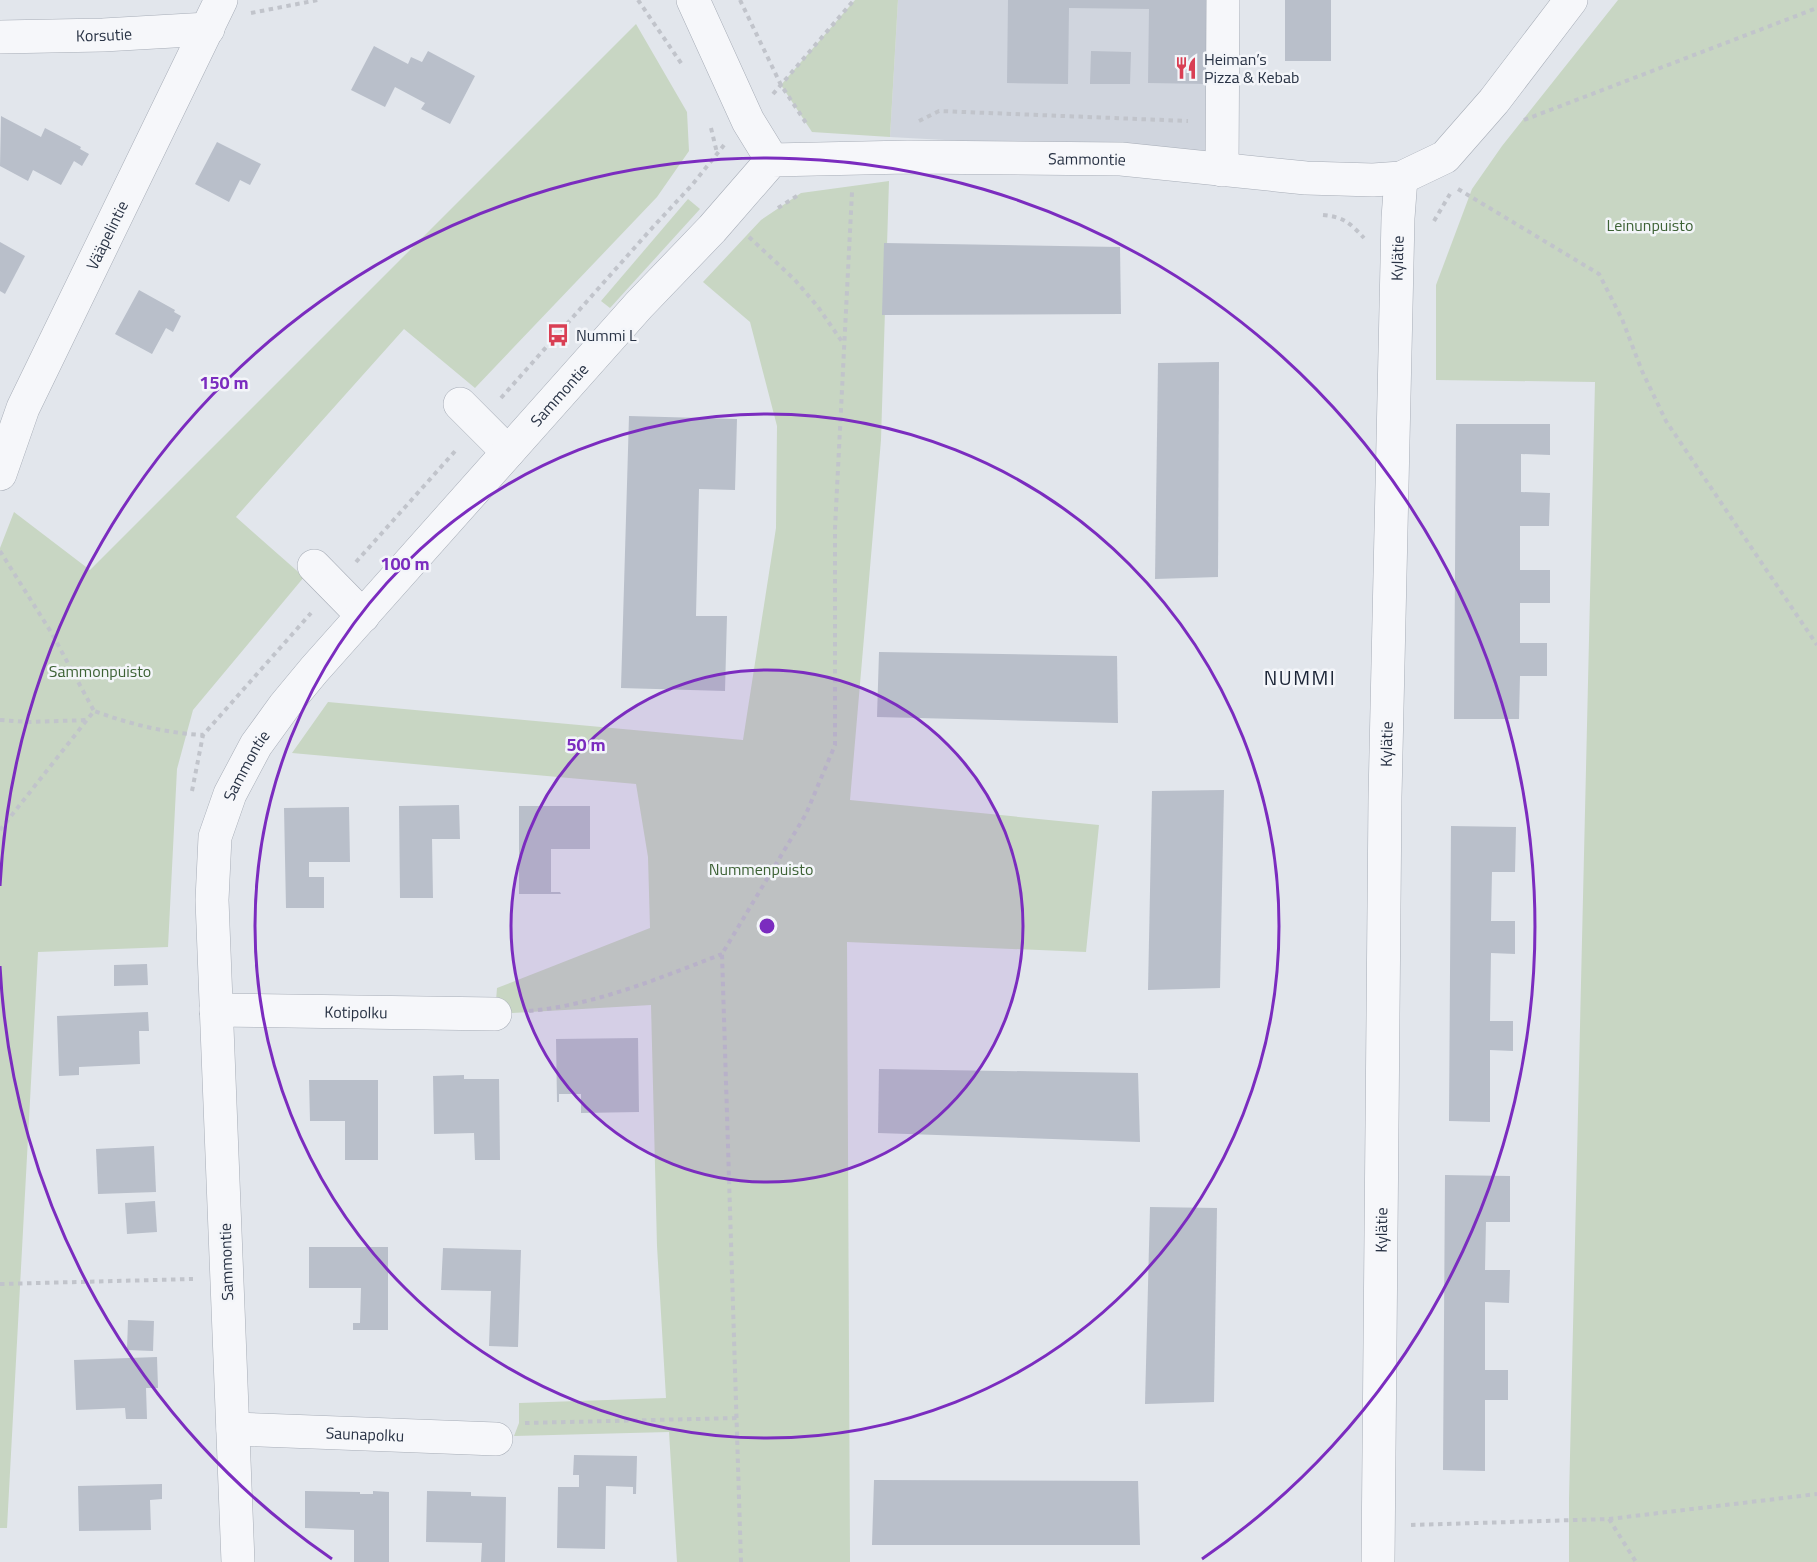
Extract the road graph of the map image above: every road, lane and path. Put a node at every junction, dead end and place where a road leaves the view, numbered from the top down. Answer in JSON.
{"nodes":[{"id":1,"x":221,"y":0,"type":"edge"},
{"id":2,"x":638,"y":0,"type":"edge"},
{"id":3,"x":693,"y":0,"type":"edge"},
{"id":4,"x":740,"y":0,"type":"edge"},
{"id":5,"x":854,"y":0,"type":"edge"},
{"id":6,"x":1223,"y":0,"type":"edge"},
{"id":7,"x":1571,"y":0,"type":"edge"},
{"id":8,"x":1817,"y":8,"type":"edge"},
{"id":9,"x":208,"y":29,"type":"junction"},
{"id":10,"x":0,"y":37,"type":"edge"},
{"id":11,"x":687,"y":71,"type":"dead end"},
{"id":12,"x":781,"y":85,"type":"junction"},
{"id":13,"x":707,"y":119,"type":"dead end"},
{"id":14,"x":748,"y":121,"type":"junction"},
{"id":15,"x":1518,"y":122,"type":"dead end"},
{"id":16,"x":909,"y":127,"type":"dead end"},
{"id":17,"x":1221,"y":130,"type":"junction"},
{"id":18,"x":812,"y":132,"type":"dead end"},
{"id":19,"x":717,"y":153,"type":"junction"},
{"id":20,"x":772,"y":160,"type":"junction"},
{"id":21,"x":1222,"y":170,"type":"junction"},
{"id":22,"x":1401,"y":178,"type":"junction"},
{"id":23,"x":852,"y":185,"type":"dead end"},
{"id":24,"x":1454,"y":187,"type":"dead end"},
{"id":25,"x":801,"y":193,"type":"dead end"},
{"id":26,"x":777,"y":209,"type":"dead end"},
{"id":27,"x":1311,"y":214,"type":"dead end"},
{"id":28,"x":746,"y":234,"type":"dead end"},
{"id":29,"x":1370,"y":244,"type":"dead end"},
{"id":30,"x":844,"y":344,"type":"junction"},
{"id":31,"x":470,"y":413,"type":"junction"},
{"id":32,"x":508,"y":452,"type":"junction"},
{"id":33,"x":0,"y":474,"type":"edge"},
{"id":34,"x":0,"y":551,"type":"edge"},
{"id":35,"x":324,"y":576,"type":"junction"},
{"id":36,"x":363,"y":616,"type":"junction"},
{"id":37,"x":1817,"y":645,"type":"edge"},
{"id":38,"x":94,"y":711,"type":"junction"},
{"id":39,"x":0,"y":720,"type":"edge"},
{"id":40,"x":89,"y":720,"type":"junction"},
{"id":41,"x":203,"y":735,"type":"junction"},
{"id":42,"x":190,"y":800,"type":"dead end"},
{"id":43,"x":0,"y":830,"type":"edge"},
{"id":44,"x":722,"y":954,"type":"junction"},
{"id":45,"x":216,"y":1010,"type":"junction"},
{"id":46,"x":495,"y":1014,"type":"joint"},
{"id":47,"x":196,"y":1279,"type":"dead end"},
{"id":48,"x":0,"y":1284,"type":"edge"},
{"id":49,"x":738,"y":1418,"type":"junction"},
{"id":50,"x":233,"y":1429,"type":"junction"},
{"id":51,"x":496,"y":1439,"type":"joint"},
{"id":52,"x":1817,"y":1494,"type":"edge"},
{"id":53,"x":1609,"y":1519,"type":"junction"},
{"id":54,"x":1378,"y":1526,"type":"junction"},
{"id":55,"x":238,"y":1562,"type":"edge"},
{"id":56,"x":741,"y":1562,"type":"edge"},
{"id":57,"x":1378,"y":1562,"type":"edge"},
{"id":58,"x":1636,"y":1562,"type":"edge"}],
"edges":[{"from":1,"to":9,"type":"street","name":"Vääpelintie"},
{"from":2,"to":11,"type":"path"},
{"from":3,"to":14,"type":"street"},
{"from":4,"to":12,"type":"path"},
{"from":5,"to":12,"type":"path"},
{"from":6,"to":17,"type":"street"},
{"from":7,"to":22,"type":"street"},
{"from":8,"to":15,"type":"path"},
{"from":9,"to":10,"type":"street","name":"Korsutie"},
{"from":9,"to":33,"type":"street","name":"Vääpelintie"},
{"from":12,"to":14,"type":"path"},
{"from":12,"to":18,"type":"path"},
{"from":13,"to":19,"type":"path"},
{"from":14,"to":19,"type":"path"},
{"from":14,"to":20,"type":"street"},
{"from":16,"to":17,"type":"path"},
{"from":17,"to":21,"type":"street"},
{"from":19,"to":31,"type":"path"},
{"from":20,"to":21,"type":"street","name":"Sammontie"},
{"from":20,"to":32,"type":"street","name":"Sammontie"},
{"from":21,"to":22,"type":"street","name":"Sammontie"},
{"from":22,"to":54,"type":"street","name":"Kylätie"},
{"from":23,"to":30,"type":"path"},
{"from":24,"to":37,"type":"path"},
{"from":25,"to":26,"type":"path"},
{"from":27,"to":29,"type":"path"},
{"from":28,"to":30,"type":"path"},
{"from":30,"to":44,"type":"path"},
{"from":31,"to":32,"type":"street"},
{"from":31,"to":35,"type":"path"},
{"from":32,"to":36,"type":"street","name":"Sammontie"},
{"from":34,"to":38,"type":"path"},
{"from":35,"to":36,"type":"street"},
{"from":35,"to":41,"type":"path"},
{"from":36,"to":45,"type":"street","name":"Sammontie"},
{"from":38,"to":40,"type":"path"},
{"from":38,"to":41,"type":"path"},
{"from":39,"to":40,"type":"path"},
{"from":40,"to":43,"type":"path"},
{"from":41,"to":42,"type":"path"},
{"from":44,"to":46,"type":"path"},
{"from":44,"to":49,"type":"path"},
{"from":45,"to":46,"type":"street","name":"Kotipolku"},
{"from":45,"to":50,"type":"street","name":"Sammontie"},
{"from":47,"to":48,"type":"path"},
{"from":49,"to":51,"type":"path"},
{"from":49,"to":56,"type":"path"},
{"from":50,"to":51,"type":"street","name":"Saunapolku"},
{"from":50,"to":55,"type":"street","name":"Sammontie"},
{"from":52,"to":53,"type":"path"},
{"from":53,"to":54,"type":"path"},
{"from":53,"to":58,"type":"path"},
{"from":54,"to":57,"type":"street","name":"Kylätie"}]}
